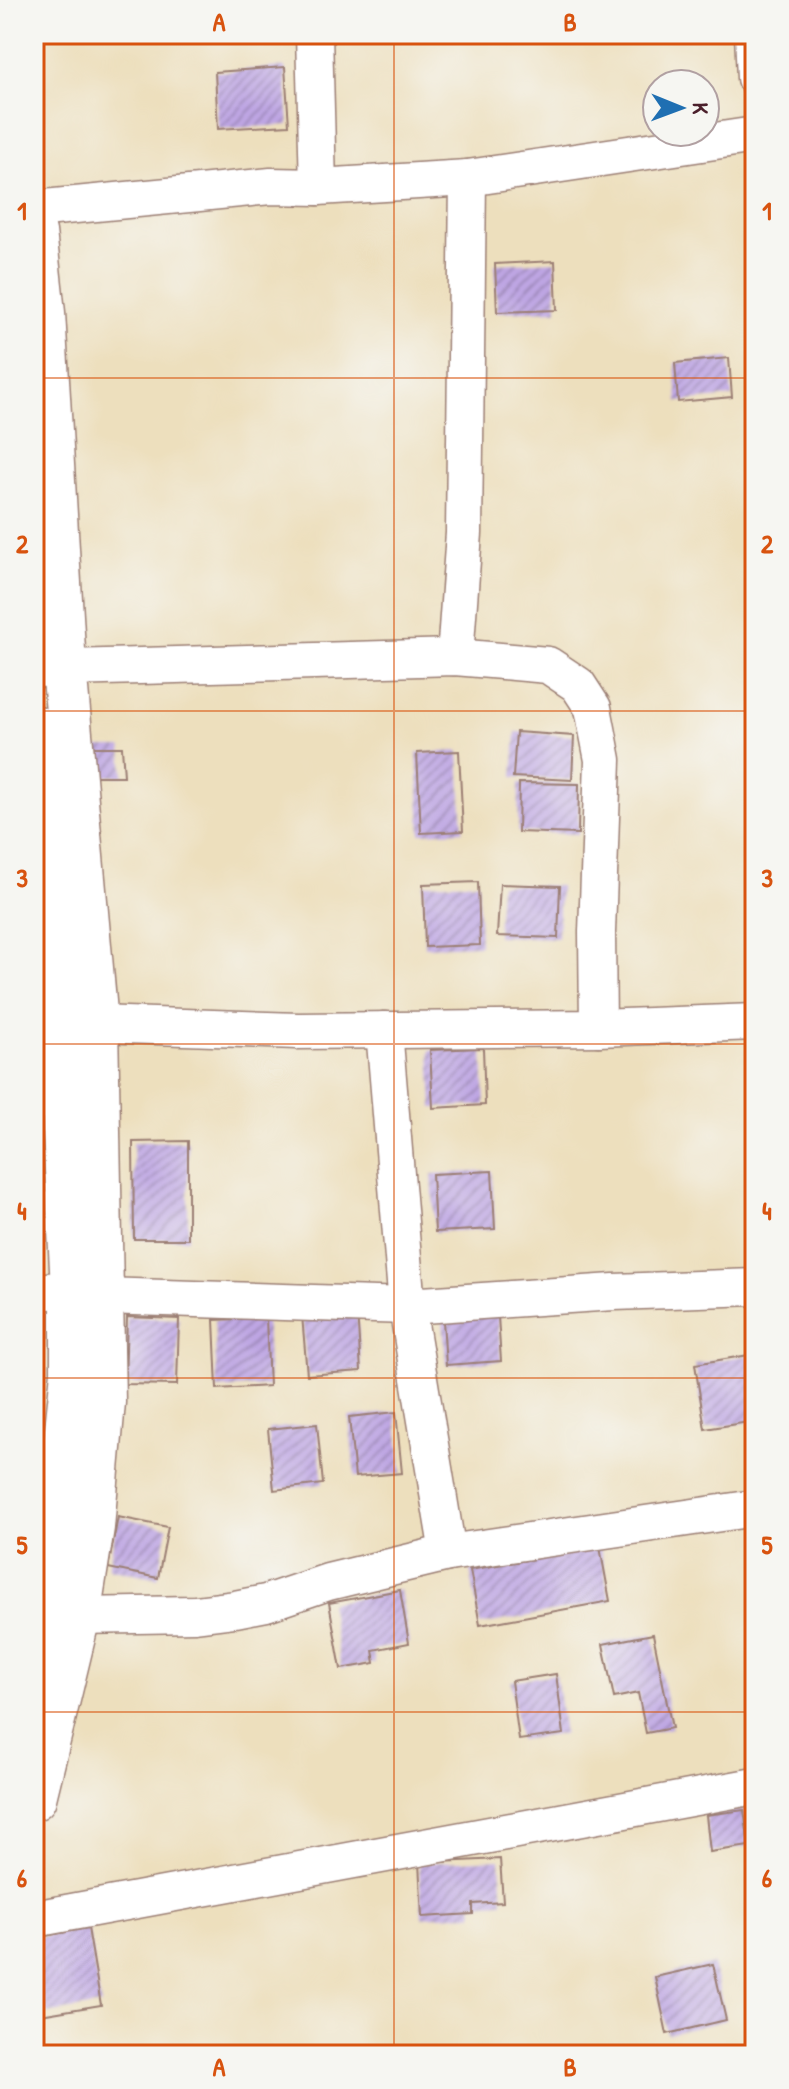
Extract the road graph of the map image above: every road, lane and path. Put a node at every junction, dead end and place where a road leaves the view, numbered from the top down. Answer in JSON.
{"nodes":[{"id":1,"x":314,"y":34,"type":"edge"},
{"id":2,"x":753,"y":34,"type":"edge"},
{"id":3,"x":755,"y":78,"type":"edge"},
{"id":4,"x":755,"y":135,"type":"edge"},
{"id":5,"x":468,"y":178,"type":"junction"},
{"id":6,"x":318,"y":187,"type":"junction"},
{"id":7,"x":34,"y":209,"type":"edge"},
{"id":8,"x":34,"y":232,"type":"edge"},
{"id":9,"x":455,"y":657,"type":"junction"},
{"id":10,"x":49,"y":668,"type":"edge"},
{"id":11,"x":34,"y":727,"type":"edge"},
{"id":12,"x":755,"y":1022,"type":"edge"},
{"id":13,"x":78,"y":1027,"type":"junction"},
{"id":14,"x":598,"y":1028,"type":"junction"},
{"id":15,"x":384,"y":1030,"type":"junction"},
{"id":16,"x":755,"y":1287,"type":"edge"},
{"id":17,"x":70,"y":1292,"type":"edge"},
{"id":18,"x":407,"y":1306,"type":"junction"},
{"id":19,"x":755,"y":1508,"type":"edge"},
{"id":20,"x":448,"y":1553,"type":"junction"},
{"id":21,"x":78,"y":1616,"type":"junction"},
{"id":22,"x":34,"y":1656,"type":"edge"},
{"id":23,"x":755,"y":1786,"type":"edge"},
{"id":24,"x":34,"y":1798,"type":"edge"},
{"id":25,"x":34,"y":1919,"type":"edge"}],
"edges":[{"from":1,"to":6,"type":"street"},
{"from":2,"to":3,"type":"street"},
{"from":4,"to":5,"type":"street"},
{"from":5,"to":6,"type":"street"},
{"from":5,"to":9,"type":"street"},
{"from":6,"to":7,"type":"street"},
{"from":8,"to":10,"type":"main road"},
{"from":9,"to":10,"type":"street"},
{"from":9,"to":14,"type":"street"},
{"from":10,"to":13,"type":"main road"},
{"from":11,"to":13,"type":"main road"},
{"from":12,"to":14,"type":"street"},
{"from":13,"to":15,"type":"street"},
{"from":13,"to":17,"type":"main road"},
{"from":14,"to":15,"type":"street"},
{"from":15,"to":18,"type":"street"},
{"from":16,"to":18,"type":"street"},
{"from":17,"to":18,"type":"street"},
{"from":17,"to":21,"type":"main road"},
{"from":17,"to":22,"type":"main road"},
{"from":18,"to":20,"type":"street"},
{"from":19,"to":20,"type":"street"},
{"from":20,"to":21,"type":"street"},
{"from":21,"to":24,"type":"main road"},
{"from":23,"to":25,"type":"street"}]}
